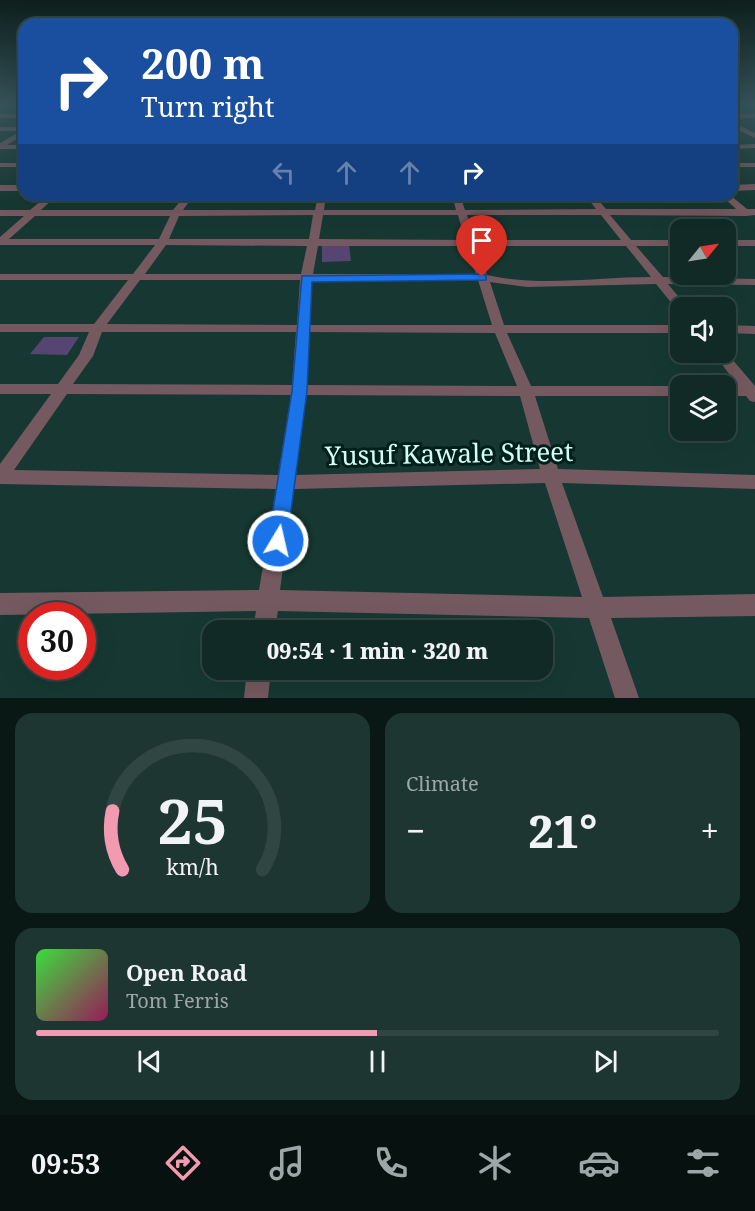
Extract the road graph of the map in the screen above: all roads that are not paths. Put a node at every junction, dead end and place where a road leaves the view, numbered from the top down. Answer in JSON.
{"nodes":[{"id":1,"x":13,"y":138,"type":"edge"},
{"id":2,"x":0,"y":146,"type":"edge"},
{"id":3,"x":755,"y":146,"type":"edge"},
{"id":4,"x":18,"y":147,"type":"edge"},
{"id":5,"x":738,"y":147,"type":"edge"},
{"id":6,"x":0,"y":165,"type":"edge"},
{"id":7,"x":18,"y":165,"type":"edge"},
{"id":8,"x":738,"y":165,"type":"edge"},
{"id":9,"x":755,"y":165,"type":"edge"},
{"id":10,"x":755,"y":187,"type":"edge"},
{"id":11,"x":0,"y":188,"type":"edge"},
{"id":12,"x":18,"y":188,"type":"edge"},
{"id":13,"x":738,"y":188,"type":"edge"},
{"id":14,"x":45,"y":201,"type":"edge"},
{"id":15,"x":185,"y":201,"type":"edge"},
{"id":16,"x":320,"y":201,"type":"edge"},
{"id":17,"x":458,"y":201,"type":"edge"},
{"id":18,"x":594,"y":201,"type":"edge"},
{"id":19,"x":734,"y":201,"type":"edge"},
{"id":20,"x":463,"y":212,"type":"junction"},
{"id":21,"x":602,"y":212,"type":"junction"},
{"id":22,"x":750,"y":212,"type":"edge"},
{"id":23,"x":0,"y":213,"type":"edge"},
{"id":24,"x":30,"y":213,"type":"junction"},
{"id":25,"x":175,"y":214,"type":"junction"},
{"id":26,"x":317,"y":214,"type":"junction"},
{"id":27,"x":755,"y":220,"type":"edge"},
{"id":28,"x":470,"y":241,"type":"junction"},
{"id":29,"x":162,"y":243,"type":"junction"},
{"id":30,"x":670,"y":243,"type":"edge"},
{"id":31,"x":736,"y":243,"type":"edge"},
{"id":32,"x":755,"y":243,"type":"edge"},
{"id":33,"x":314,"y":244,"type":"junction"},
{"id":34,"x":628,"y":244,"type":"junction"},
{"id":35,"x":0,"y":277,"type":"edge"},
{"id":36,"x":482,"y":277,"type":"junction"},
{"id":37,"x":135,"y":278,"type":"junction"},
{"id":38,"x":306,"y":279,"type":"junction"},
{"id":39,"x":658,"y":279,"type":"junction"},
{"id":40,"x":755,"y":282,"type":"edge"},
{"id":41,"x":673,"y":297,"type":"edge"},
{"id":42,"x":0,"y":328,"type":"edge"},
{"id":43,"x":303,"y":328,"type":"junction"},
{"id":44,"x":499,"y":328,"type":"junction"},
{"id":45,"x":670,"y":328,"type":"edge"},
{"id":46,"x":97,"y":329,"type":"junction"},
{"id":47,"x":736,"y":329,"type":"edge"},
{"id":48,"x":755,"y":330,"type":"edge"},
{"id":49,"x":728,"y":363,"type":"edge"},
{"id":50,"x":0,"y":389,"type":"edge"},
{"id":51,"x":60,"y":390,"type":"junction"},
{"id":52,"x":526,"y":390,"type":"junction"},
{"id":53,"x":299,"y":391,"type":"junction"},
{"id":54,"x":670,"y":391,"type":"edge"},
{"id":55,"x":736,"y":392,"type":"edge"},
{"id":56,"x":753,"y":393,"type":"edge"},
{"id":57,"x":551,"y":476,"type":"junction"},
{"id":58,"x":0,"y":477,"type":"edge"},
{"id":59,"x":287,"y":482,"type":"junction"},
{"id":60,"x":755,"y":482,"type":"edge"},
{"id":61,"x":268,"y":600,"type":"junction"},
{"id":62,"x":0,"y":604,"type":"edge"},
{"id":63,"x":755,"y":604,"type":"edge"},
{"id":64,"x":598,"y":608,"type":"junction"},
{"id":65,"x":265,"y":620,"type":"edge"},
{"id":66,"x":257,"y":680,"type":"edge"},
{"id":67,"x":255,"y":698,"type":"edge"},
{"id":68,"x":627,"y":698,"type":"edge"}],
"edges":[{"from":1,"to":2,"type":"street"},
{"from":2,"to":4,"type":"street"},
{"from":3,"to":5,"type":"street"},
{"from":6,"to":7,"type":"street"},
{"from":8,"to":9,"type":"street"},
{"from":10,"to":13,"type":"street"},
{"from":11,"to":12,"type":"street"},
{"from":14,"to":24,"type":"street"},
{"from":15,"to":25,"type":"street"},
{"from":16,"to":26,"type":"street"},
{"from":17,"to":20,"type":"street"},
{"from":18,"to":21,"type":"street"},
{"from":19,"to":22,"type":"street"},
{"from":20,"to":21,"type":"street"},
{"from":20,"to":26,"type":"street"},
{"from":20,"to":28,"type":"street"},
{"from":21,"to":22,"type":"street"},
{"from":21,"to":34,"type":"street"},
{"from":22,"to":27,"type":"street"},
{"from":23,"to":24,"type":"street"},
{"from":24,"to":25,"type":"street"},
{"from":24,"to":29,"type":"street"},
{"from":25,"to":26,"type":"street"},
{"from":25,"to":29,"type":"street"},
{"from":26,"to":33,"type":"street"},
{"from":28,"to":33,"type":"street"},
{"from":28,"to":34,"type":"street"},
{"from":28,"to":36,"type":"street"},
{"from":29,"to":33,"type":"street"},
{"from":29,"to":37,"type":"street"},
{"from":30,"to":34,"type":"street"},
{"from":31,"to":32,"type":"street"},
{"from":33,"to":38,"type":"street"},
{"from":34,"to":39,"type":"street"},
{"from":35,"to":37,"type":"street"},
{"from":36,"to":38,"type":"street"},
{"from":36,"to":39,"type":"street"},
{"from":36,"to":44,"type":"street"},
{"from":37,"to":38,"type":"street"},
{"from":37,"to":46,"type":"street"},
{"from":38,"to":43,"type":"street"},
{"from":39,"to":40,"type":"street"},
{"from":39,"to":41,"type":"street"},
{"from":42,"to":46,"type":"street"},
{"from":43,"to":44,"type":"street"},
{"from":43,"to":46,"type":"street"},
{"from":43,"to":53,"type":"street"},
{"from":44,"to":45,"type":"street"},
{"from":44,"to":52,"type":"street"},
{"from":46,"to":51,"type":"street"},
{"from":47,"to":48,"type":"street"},
{"from":49,"to":56,"type":"street"},
{"from":50,"to":51,"type":"street"},
{"from":51,"to":53,"type":"street"},
{"from":51,"to":58,"type":"street"},
{"from":52,"to":53,"type":"street"},
{"from":52,"to":54,"type":"street"},
{"from":52,"to":57,"type":"street"},
{"from":53,"to":59,"type":"street"},
{"from":55,"to":56,"type":"street"},
{"from":57,"to":59,"type":"street","name":"Yusuf Kawale Street"},
{"from":57,"to":60,"type":"street","name":"Yusuf Kawale Street"},
{"from":57,"to":64,"type":"street"},
{"from":58,"to":59,"type":"street","name":"Yusuf Kawale Street"},
{"from":59,"to":61,"type":"street"},
{"from":61,"to":62,"type":"street"},
{"from":61,"to":64,"type":"street"},
{"from":61,"to":65,"type":"street"},
{"from":63,"to":64,"type":"street"},
{"from":64,"to":68,"type":"street"},
{"from":66,"to":67,"type":"street"}]}
